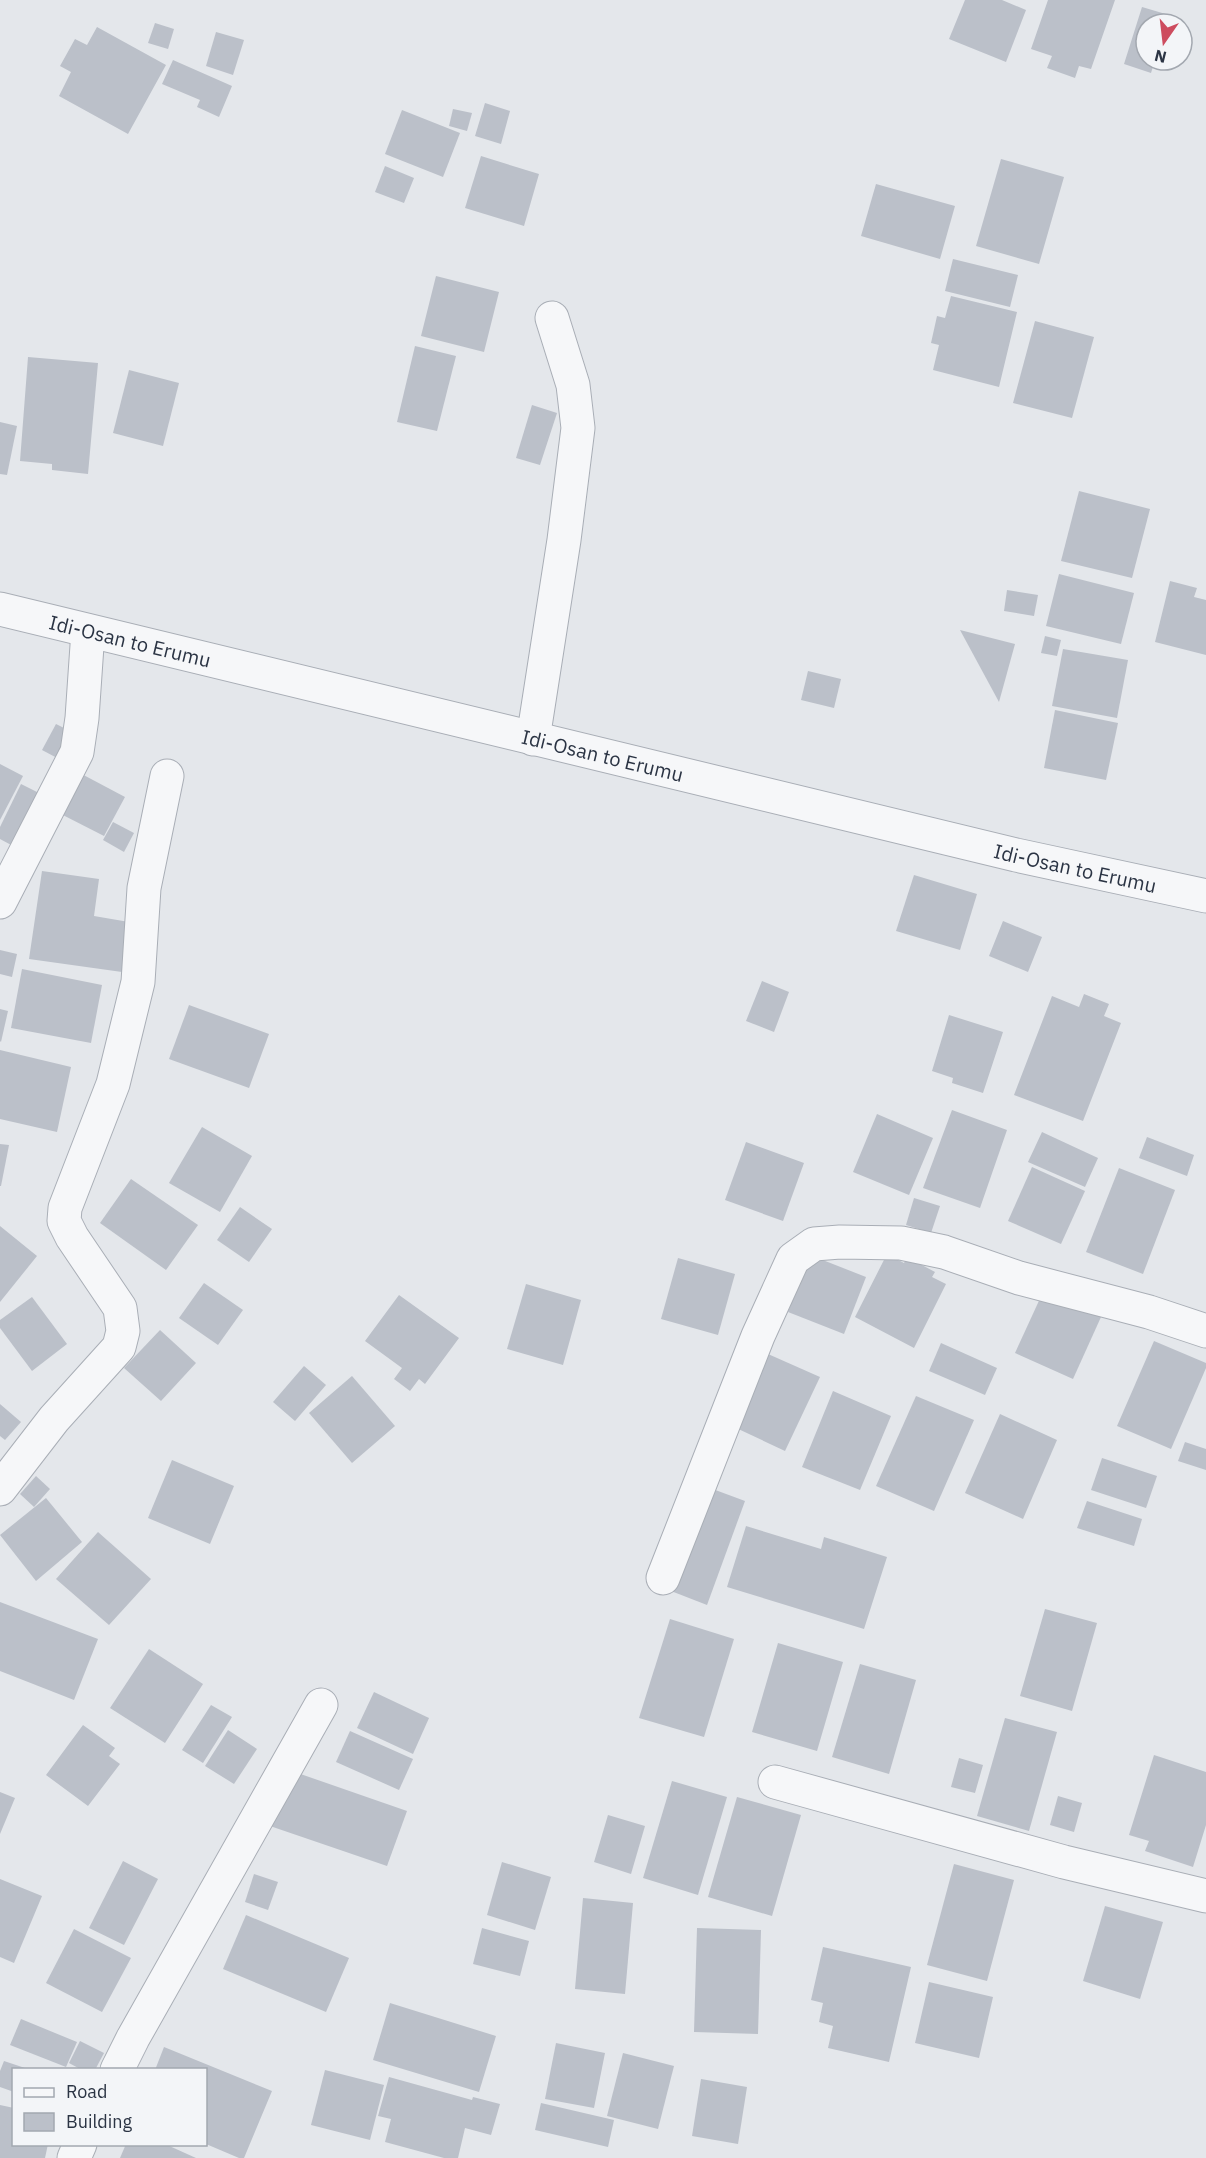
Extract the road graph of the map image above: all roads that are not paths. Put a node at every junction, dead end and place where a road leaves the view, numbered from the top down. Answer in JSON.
{"nodes":[{"id":1,"x":552,"y":318,"type":"dead end"},
{"id":2,"x":0,"y":609,"type":"edge"},
{"id":3,"x":88,"y":631,"type":"junction"},
{"id":4,"x":533,"y":739,"type":"junction"},
{"id":5,"x":167,"y":776,"type":"dead end"},
{"id":6,"x":1206,"y":896,"type":"edge"},
{"id":7,"x":0,"y":902,"type":"edge"},
{"id":8,"x":1206,"y":1331,"type":"edge"},
{"id":9,"x":0,"y":1489,"type":"edge"},
{"id":10,"x":663,"y":1578,"type":"dead end"},
{"id":11,"x":321,"y":1706,"type":"dead end"},
{"id":12,"x":775,"y":1782,"type":"dead end"},
{"id":13,"x":1206,"y":1896,"type":"edge"},
{"id":14,"x":118,"y":2068,"type":"edge"}],
"edges":[{"from":1,"to":4,"type":"street"},
{"from":2,"to":3,"type":"street","name":"Idi-Osan to Erumu"},
{"from":3,"to":4,"type":"street","name":"Idi-Osan to Erumu"},
{"from":3,"to":7,"type":"street"},
{"from":4,"to":6,"type":"street","name":"Idi-Osan to Erumu"},
{"from":5,"to":9,"type":"street"},
{"from":8,"to":10,"type":"street"},
{"from":11,"to":14,"type":"street"},
{"from":12,"to":13,"type":"street"}]}
